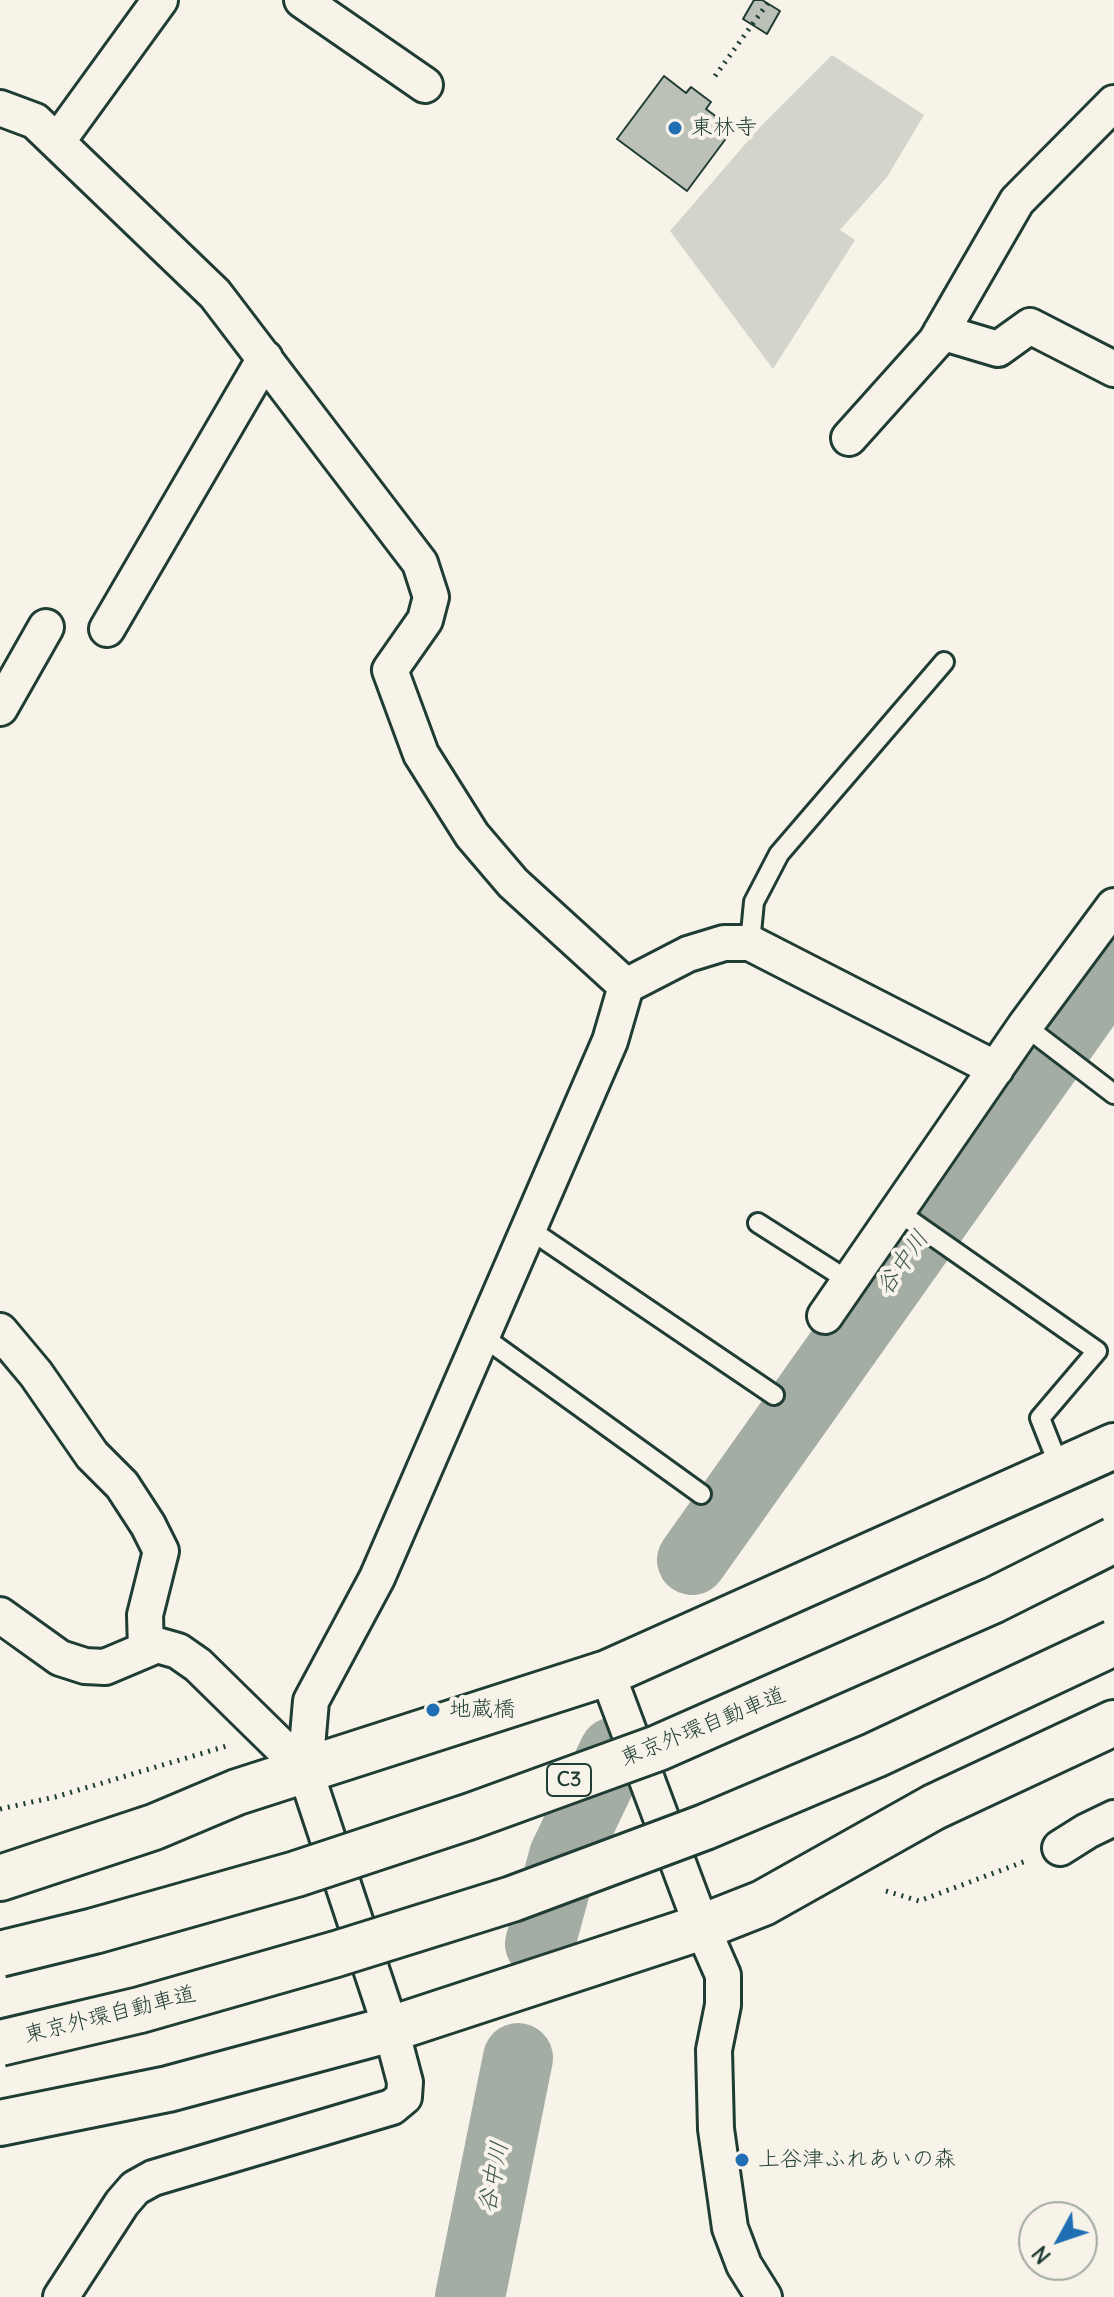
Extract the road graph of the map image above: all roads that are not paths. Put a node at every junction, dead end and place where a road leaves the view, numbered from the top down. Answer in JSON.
{"nodes":[{"id":1,"x":160,"y":0,"type":"edge"},
{"id":2,"x":302,"y":0,"type":"edge"},
{"id":3,"x":425,"y":85,"type":"dead end"},
{"id":4,"x":1114,"y":103,"type":"edge"},
{"id":5,"x":0,"y":108,"type":"edge"},
{"id":6,"x":57,"y":142,"type":"junction"},
{"id":7,"x":941,"y":332,"type":"junction"},
{"id":8,"x":265,"y":358,"type":"junction"},
{"id":9,"x":1114,"y":369,"type":"edge"},
{"id":10,"x":849,"y":438,"type":"dead end"},
{"id":11,"x":46,"y":627,"type":"dead end"},
{"id":12,"x":107,"y":629,"type":"dead end"},
{"id":13,"x":944,"y":662,"type":"dead end"},
{"id":14,"x":0,"y":708,"type":"edge"},
{"id":15,"x":1114,"y":906,"type":"edge"},
{"id":16,"x":750,"y":943,"type":"junction"},
{"id":17,"x":626,"y":986,"type":"junction"},
{"id":18,"x":1032,"y":1032,"type":"junction"},
{"id":19,"x":996,"y":1069,"type":"junction"},
{"id":20,"x":1114,"y":1094,"type":"edge"},
{"id":21,"x":905,"y":1216,"type":"junction"},
{"id":22,"x":758,"y":1223,"type":"dead end"},
{"id":23,"x":529,"y":1229,"type":"junction"},
{"id":24,"x":849,"y":1281,"type":"junction"},
{"id":25,"x":825,"y":1316,"type":"dead end"},
{"id":26,"x":0,"y":1331,"type":"edge"},
{"id":27,"x":482,"y":1336,"type":"junction"},
{"id":28,"x":774,"y":1395,"type":"dead end"},
{"id":29,"x":1114,"y":1446,"type":"edge"},
{"id":30,"x":1061,"y":1471,"type":"junction"},
{"id":31,"x":701,"y":1494,"type":"dead end"},
{"id":32,"x":1114,"y":1540,"type":"edge"},
{"id":33,"x":0,"y":1615,"type":"edge"},
{"id":34,"x":1114,"y":1643,"type":"edge"},
{"id":35,"x":146,"y":1649,"type":"junction"},
{"id":36,"x":607,"y":1673,"type":"junction"},
{"id":37,"x":1114,"y":1723,"type":"edge"},
{"id":38,"x":305,"y":1770,"type":"junction"},
{"id":39,"x":1114,"y":1818,"type":"edge"},
{"id":40,"x":1060,"y":1848,"type":"road end"},
{"id":41,"x":0,"y":1878,"type":"edge"},
{"id":42,"x":702,"y":1927,"type":"junction"},
{"id":43,"x":0,"y":1954,"type":"edge"},
{"id":44,"x":391,"y":2029,"type":"junction"},
{"id":45,"x":0,"y":2043,"type":"edge"},
{"id":46,"x":0,"y":2123,"type":"edge"},
{"id":47,"x":65,"y":2295,"type":"edge"},
{"id":48,"x":764,"y":2297,"type":"edge"}],
"edges":[{"from":1,"to":6,"type":"street"},
{"from":2,"to":3,"type":"street"},
{"from":4,"to":7,"type":"street"},
{"from":5,"to":6,"type":"street"},
{"from":6,"to":8,"type":"street"},
{"from":7,"to":9,"type":"street"},
{"from":7,"to":10,"type":"street"},
{"from":8,"to":12,"type":"street"},
{"from":8,"to":17,"type":"street"},
{"from":11,"to":14,"type":"street"},
{"from":13,"to":16,"type":"lane"},
{"from":15,"to":18,"type":"street"},
{"from":16,"to":17,"type":"street"},
{"from":16,"to":19,"type":"street"},
{"from":17,"to":23,"type":"street"},
{"from":18,"to":19,"type":"street"},
{"from":18,"to":20,"type":"lane"},
{"from":19,"to":21,"type":"street"},
{"from":21,"to":24,"type":"street"},
{"from":21,"to":30,"type":"lane"},
{"from":22,"to":24,"type":"lane"},
{"from":23,"to":27,"type":"street"},
{"from":23,"to":28,"type":"lane"},
{"from":24,"to":25,"type":"street"},
{"from":26,"to":35,"type":"street"},
{"from":27,"to":31,"type":"lane"},
{"from":27,"to":38,"type":"street"},
{"from":29,"to":30,"type":"main road"},
{"from":30,"to":36,"type":"main road"},
{"from":32,"to":43,"type":"main road","name":"東京外環自動車道","number":"C3","bridge":true},
{"from":33,"to":35,"type":"street"},
{"from":34,"to":45,"type":"main road","name":"東京外環自動車道","bridge":true},
{"from":35,"to":38,"type":"street"},
{"from":36,"to":38,"type":"main road"},
{"from":36,"to":42,"type":"street"},
{"from":37,"to":42,"type":"main road"},
{"from":38,"to":41,"type":"main road"},
{"from":38,"to":44,"type":"street"},
{"from":39,"to":40,"type":"street"},
{"from":42,"to":44,"type":"main road"},
{"from":42,"to":48,"type":"street"},
{"from":44,"to":46,"type":"main road"},
{"from":44,"to":47,"type":"street"}]}
